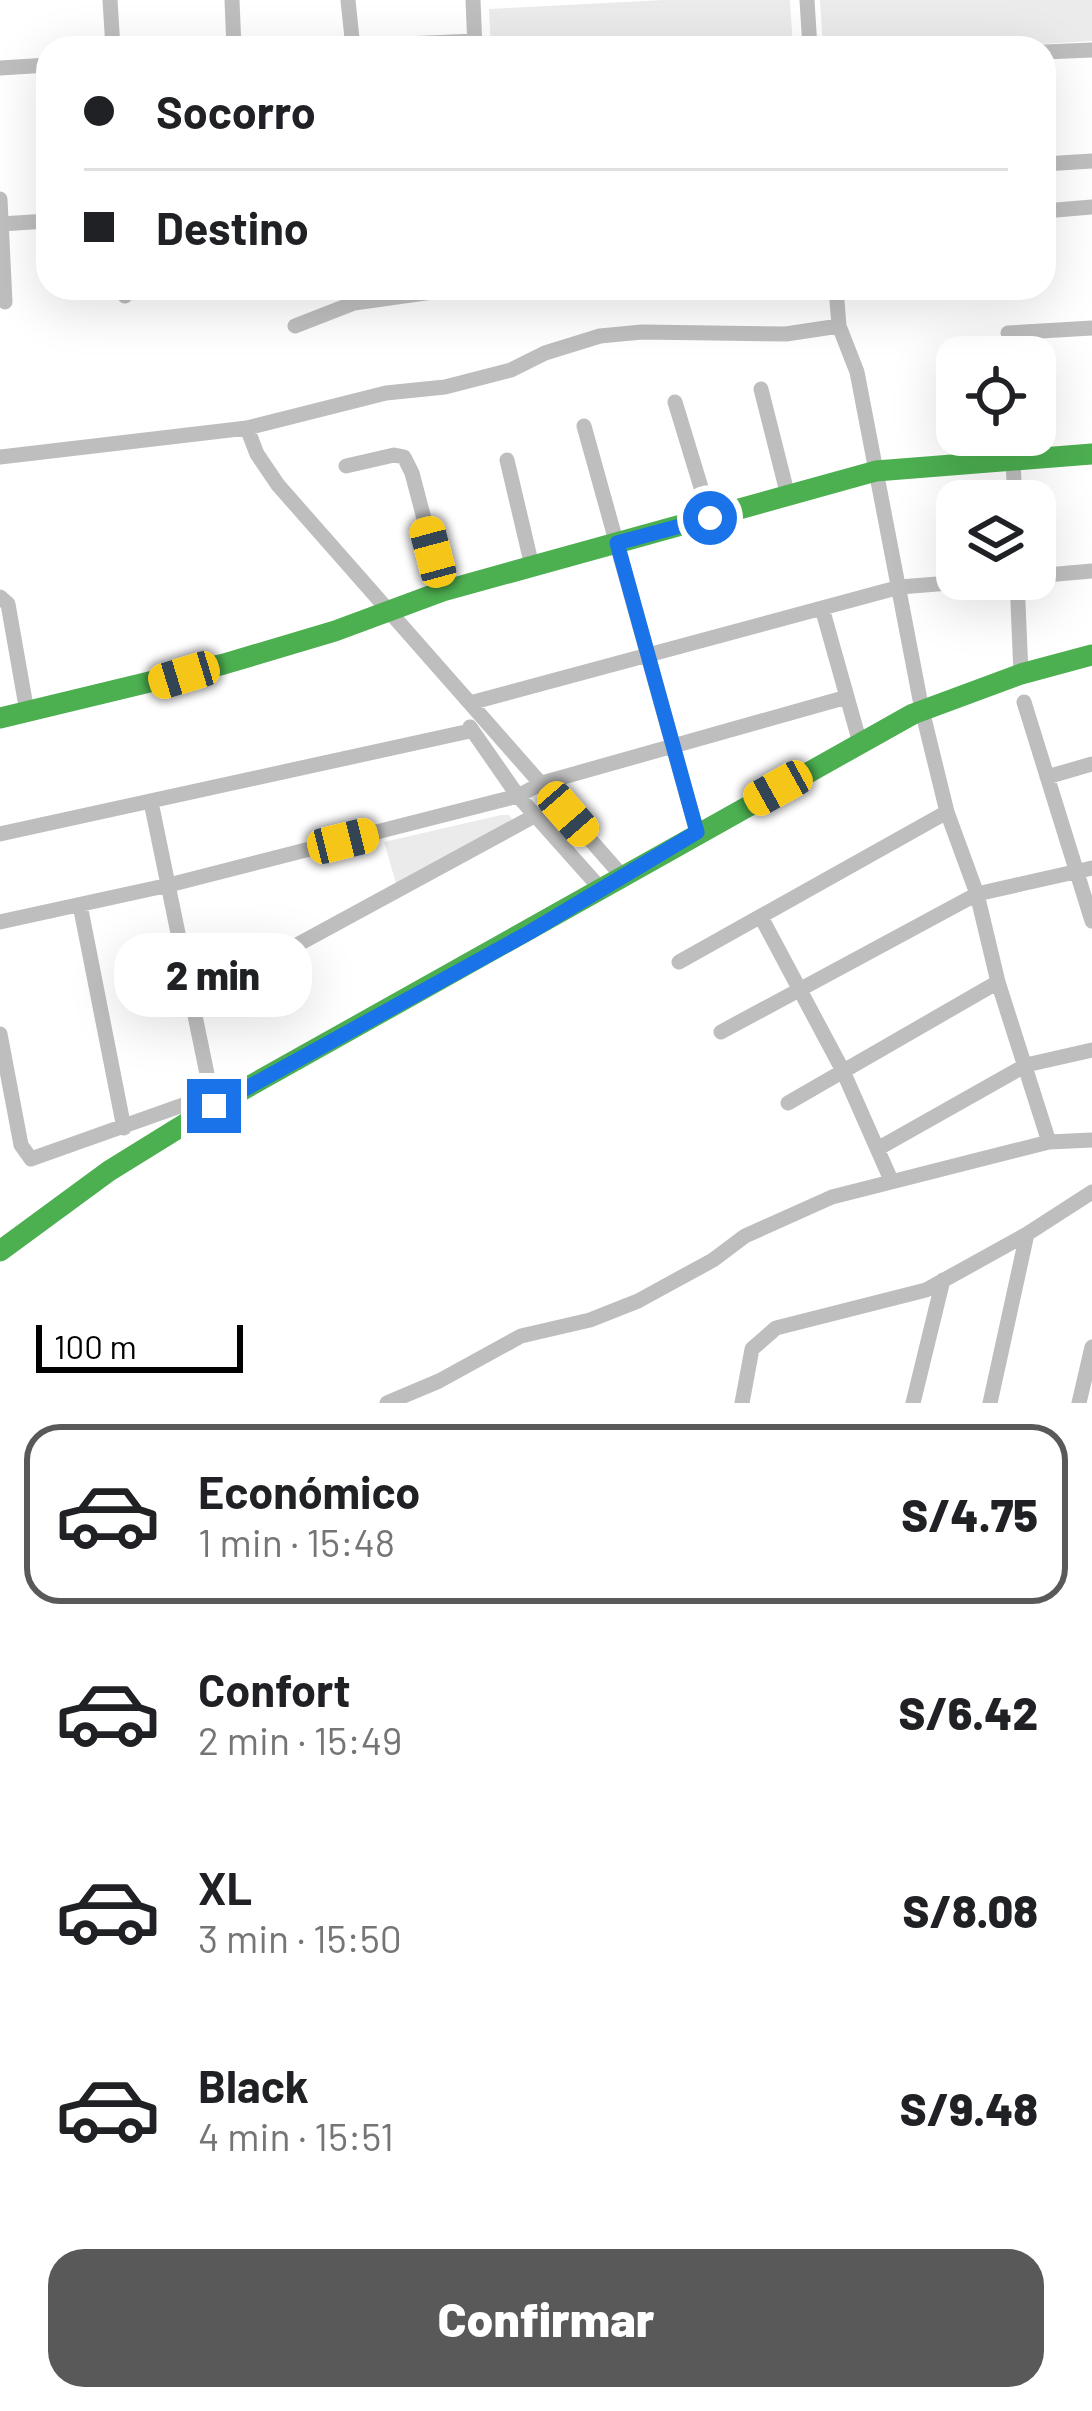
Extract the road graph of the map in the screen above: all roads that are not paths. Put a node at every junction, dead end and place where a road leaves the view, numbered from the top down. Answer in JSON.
{"nodes":[{"id":1,"x":110,"y":0,"type":"edge"},
{"id":2,"x":232,"y":0,"type":"edge"},
{"id":3,"x":348,"y":0,"type":"edge"},
{"id":4,"x":473,"y":0,"type":"edge"},
{"id":5,"x":807,"y":0,"type":"edge"},
{"id":6,"x":112,"y":36,"type":"edge"},
{"id":7,"x":234,"y":36,"type":"edge"},
{"id":8,"x":352,"y":36,"type":"edge"},
{"id":9,"x":475,"y":36,"type":"edge"},
{"id":10,"x":809,"y":36,"type":"edge"},
{"id":11,"x":1092,"y":50,"type":"edge"},
{"id":12,"x":1056,"y":52,"type":"edge"},
{"id":13,"x":36,"y":66,"type":"edge"},
{"id":14,"x":0,"y":68,"type":"edge"},
{"id":15,"x":1092,"y":161,"type":"edge"},
{"id":16,"x":1056,"y":163,"type":"edge"},
{"id":17,"x":0,"y":200,"type":"edge"},
{"id":18,"x":1092,"y":207,"type":"edge"},
{"id":19,"x":1056,"y":210,"type":"edge"},
{"id":20,"x":36,"y":222,"type":"edge"},
{"id":21,"x":1,"y":224,"type":"edge"},
{"id":22,"x":375,"y":300,"type":"edge"},
{"id":23,"x":837,"y":300,"type":"edge"},
{"id":24,"x":5,"y":302,"type":"dead end"},
{"id":25,"x":295,"y":326,"type":"dead end"},
{"id":26,"x":839,"y":326,"type":"junction"},
{"id":27,"x":1092,"y":328,"type":"edge"},
{"id":28,"x":1008,"y":333,"type":"dead end"},
{"id":29,"x":761,"y":389,"type":"dead end"},
{"id":30,"x":674,"y":403,"type":"dead end"},
{"id":31,"x":584,"y":427,"type":"dead end"},
{"id":32,"x":247,"y":428,"type":"junction"},
{"id":33,"x":1092,"y":454,"type":"edge"},
{"id":34,"x":0,"y":457,"type":"edge"},
{"id":35,"x":507,"y":460,"type":"dead end"},
{"id":36,"x":1013,"y":460,"type":"junction"},
{"id":37,"x":346,"y":466,"type":"dead end"},
{"id":38,"x":876,"y":471,"type":"junction"},
{"id":39,"x":1014,"y":480,"type":"edge"},
{"id":40,"x":788,"y":496,"type":"junction"},
{"id":41,"x":710,"y":518,"type":"junction"},
{"id":42,"x":617,"y":543,"type":"junction"},
{"id":43,"x":532,"y":566,"type":"junction"},
{"id":44,"x":1092,"y":571,"type":"edge"},
{"id":45,"x":1056,"y":574,"type":"edge"},
{"id":46,"x":936,"y":584,"type":"edge"},
{"id":47,"x":900,"y":587,"type":"junction"},
{"id":48,"x":443,"y":591,"type":"junction"},
{"id":49,"x":0,"y":597,"type":"edge"},
{"id":50,"x":1018,"y":600,"type":"edge"},
{"id":51,"x":821,"y":608,"type":"junction"},
{"id":52,"x":388,"y":614,"type":"junction"},
{"id":53,"x":647,"y":654,"type":"junction"},
{"id":54,"x":1092,"y":655,"type":"edge"},
{"id":55,"x":1022,"y":674,"type":"junction"},
{"id":56,"x":847,"y":697,"type":"junction"},
{"id":57,"x":470,"y":703,"type":"junction"},
{"id":58,"x":1024,"y":703,"type":"dead end"},
{"id":59,"x":922,"y":710,"type":"junction"},
{"id":60,"x":27,"y":712,"type":"junction"},
{"id":61,"x":0,"y":718,"type":"edge"},
{"id":62,"x":470,"y":731,"type":"junction"},
{"id":63,"x":860,"y":743,"type":"junction"},
{"id":64,"x":671,"y":746,"type":"junction"},
{"id":65,"x":1092,"y":764,"type":"edge"},
{"id":66,"x":1046,"y":777,"type":"junction"},
{"id":67,"x":542,"y":783,"type":"junction"},
{"id":68,"x":518,"y":796,"type":"junction"},
{"id":69,"x":151,"y":802,"type":"junction"},
{"id":70,"x":947,"y":812,"type":"junction"},
{"id":71,"x":536,"y":815,"type":"junction"},
{"id":72,"x":697,"y":832,"type":"junction"},
{"id":73,"x":0,"y":835,"type":"edge"},
{"id":74,"x":1084,"y":870,"type":"edge"},
{"id":75,"x":622,"y":877,"type":"junction"},
{"id":76,"x":169,"y":886,"type":"junction"},
{"id":77,"x":600,"y":888,"type":"junction"},
{"id":78,"x":977,"y":894,"type":"junction"},
{"id":79,"x":80,"y":904,"type":"junction"},
{"id":80,"x":761,"y":917,"type":"junction"},
{"id":81,"x":1092,"y":921,"type":"edge"},
{"id":82,"x":0,"y":922,"type":"edge"},
{"id":83,"x":679,"y":962,"type":"dead end"},
{"id":84,"x":998,"y":982,"type":"junction"},
{"id":85,"x":799,"y":992,"type":"junction"},
{"id":86,"x":192,"y":1002,"type":"junction"},
{"id":87,"x":722,"y":1032,"type":"dead end"},
{"id":88,"x":0,"y":1034,"type":"edge"},
{"id":89,"x":1092,"y":1050,"type":"edge"},
{"id":90,"x":1026,"y":1065,"type":"junction"},
{"id":91,"x":842,"y":1069,"type":"junction"},
{"id":92,"x":213,"y":1100,"type":"junction"},
{"id":93,"x":788,"y":1103,"type":"dead end"},
{"id":94,"x":124,"y":1128,"type":"junction"},
{"id":95,"x":1092,"y":1140,"type":"edge"},
{"id":96,"x":1049,"y":1142,"type":"junction"},
{"id":97,"x":879,"y":1148,"type":"junction"},
{"id":98,"x":891,"y":1180,"type":"junction"},
{"id":99,"x":1092,"y":1192,"type":"edge"},
{"id":100,"x":1028,"y":1234,"type":"junction"},
{"id":101,"x":0,"y":1251,"type":"edge"},
{"id":102,"x":943,"y":1280,"type":"junction"},
{"id":103,"x":1092,"y":1347,"type":"edge"},
{"id":104,"x":387,"y":1403,"type":"edge"},
{"id":105,"x":742,"y":1403,"type":"edge"},
{"id":106,"x":913,"y":1403,"type":"edge"},
{"id":107,"x":990,"y":1403,"type":"edge"},
{"id":108,"x":1078,"y":1403,"type":"edge"}],
"edges":[{"from":1,"to":6,"type":"street"},
{"from":2,"to":7,"type":"street"},
{"from":3,"to":8,"type":"street"},
{"from":4,"to":9,"type":"street"},
{"from":5,"to":10,"type":"street"},
{"from":11,"to":12,"type":"street"},
{"from":13,"to":14,"type":"street"},
{"from":15,"to":16,"type":"street"},
{"from":17,"to":21,"type":"street"},
{"from":18,"to":19,"type":"street"},
{"from":20,"to":21,"type":"street"},
{"from":21,"to":24,"type":"street"},
{"from":22,"to":25,"type":"street"},
{"from":23,"to":26,"type":"street"},
{"from":26,"to":32,"type":"street"},
{"from":26,"to":38,"type":"street"},
{"from":27,"to":28,"type":"street"},
{"from":29,"to":40,"type":"street"},
{"from":30,"to":41,"type":"street"},
{"from":31,"to":42,"type":"street"},
{"from":32,"to":34,"type":"street"},
{"from":32,"to":52,"type":"street"},
{"from":33,"to":36,"type":"street"},
{"from":35,"to":43,"type":"street"},
{"from":36,"to":38,"type":"street"},
{"from":36,"to":39,"type":"street"},
{"from":37,"to":48,"type":"street"},
{"from":38,"to":40,"type":"street"},
{"from":38,"to":47,"type":"street"},
{"from":40,"to":41,"type":"street"},
{"from":41,"to":42,"type":"street"},
{"from":42,"to":43,"type":"street"},
{"from":42,"to":53,"type":"street"},
{"from":43,"to":48,"type":"street"},
{"from":44,"to":45,"type":"street"},
{"from":46,"to":47,"type":"street"},
{"from":47,"to":51,"type":"street"},
{"from":47,"to":59,"type":"street"},
{"from":48,"to":52,"type":"street"},
{"from":49,"to":60,"type":"street"},
{"from":50,"to":55,"type":"street"},
{"from":51,"to":53,"type":"street"},
{"from":51,"to":56,"type":"street"},
{"from":52,"to":57,"type":"street"},
{"from":52,"to":60,"type":"street"},
{"from":53,"to":57,"type":"street"},
{"from":53,"to":64,"type":"street"},
{"from":54,"to":55,"type":"street"},
{"from":55,"to":59,"type":"street"},
{"from":56,"to":63,"type":"street"},
{"from":56,"to":64,"type":"street"},
{"from":57,"to":62,"type":"street"},
{"from":57,"to":67,"type":"street"},
{"from":58,"to":66,"type":"street"},
{"from":59,"to":63,"type":"street"},
{"from":59,"to":70,"type":"street"},
{"from":60,"to":61,"type":"street"},
{"from":62,"to":68,"type":"street"},
{"from":62,"to":69,"type":"street"},
{"from":63,"to":72,"type":"street"},
{"from":64,"to":67,"type":"street"},
{"from":64,"to":72,"type":"street"},
{"from":65,"to":66,"type":"street"},
{"from":66,"to":74,"type":"street"},
{"from":67,"to":68,"type":"street"},
{"from":67,"to":75,"type":"street"},
{"from":68,"to":71,"type":"street"},
{"from":68,"to":76,"type":"street"},
{"from":69,"to":73,"type":"street"},
{"from":69,"to":76,"type":"street"},
{"from":70,"to":78,"type":"street"},
{"from":70,"to":80,"type":"street"},
{"from":71,"to":77,"type":"street"},
{"from":71,"to":86,"type":"street"},
{"from":72,"to":75,"type":"street"},
{"from":74,"to":78,"type":"street"},
{"from":74,"to":81,"type":"street"},
{"from":75,"to":77,"type":"street"},
{"from":76,"to":79,"type":"street"},
{"from":76,"to":86,"type":"street"},
{"from":77,"to":92,"type":"street"},
{"from":78,"to":84,"type":"street"},
{"from":78,"to":85,"type":"street"},
{"from":79,"to":82,"type":"street"},
{"from":79,"to":94,"type":"street"},
{"from":80,"to":83,"type":"street"},
{"from":80,"to":85,"type":"street"},
{"from":84,"to":90,"type":"street"},
{"from":84,"to":91,"type":"street"},
{"from":85,"to":87,"type":"street"},
{"from":85,"to":91,"type":"street"},
{"from":86,"to":92,"type":"street"},
{"from":88,"to":94,"type":"street"},
{"from":89,"to":90,"type":"street"},
{"from":90,"to":96,"type":"street"},
{"from":90,"to":97,"type":"street"},
{"from":91,"to":93,"type":"street"},
{"from":91,"to":97,"type":"street"},
{"from":92,"to":94,"type":"street"},
{"from":92,"to":101,"type":"street"},
{"from":95,"to":96,"type":"street"},
{"from":96,"to":98,"type":"street"},
{"from":97,"to":98,"type":"street"},
{"from":98,"to":104,"type":"street"},
{"from":99,"to":100,"type":"street"},
{"from":100,"to":102,"type":"street"},
{"from":100,"to":107,"type":"street"},
{"from":102,"to":105,"type":"street"},
{"from":102,"to":106,"type":"street"},
{"from":103,"to":108,"type":"street"}]}
